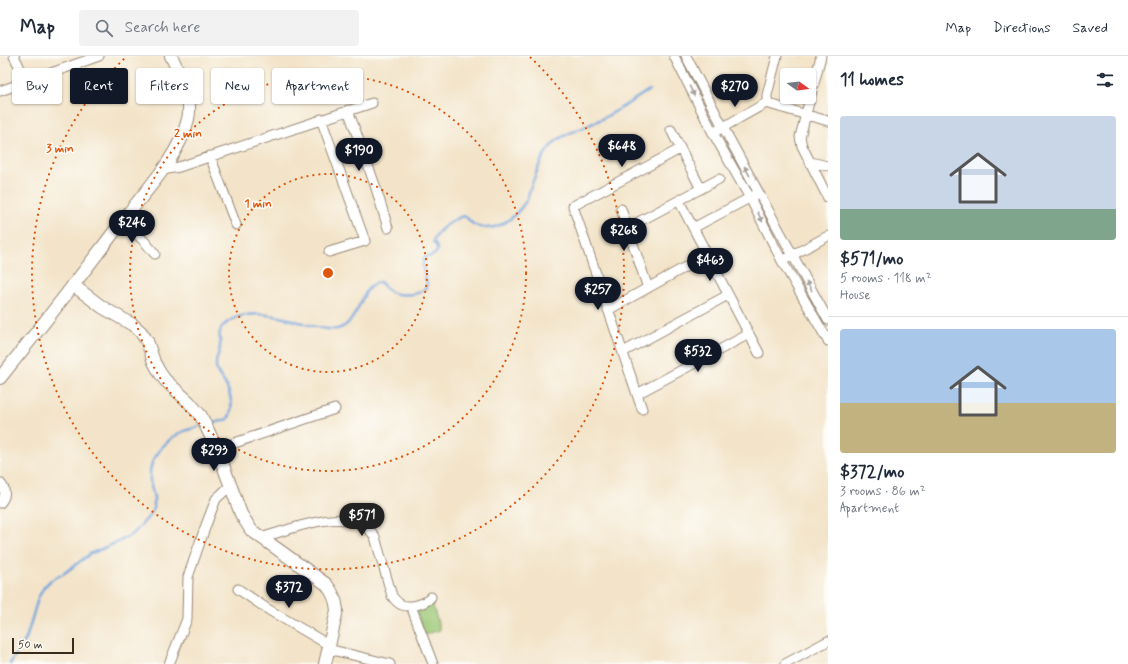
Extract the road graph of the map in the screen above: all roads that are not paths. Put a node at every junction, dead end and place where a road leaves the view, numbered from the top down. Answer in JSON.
{"nodes":[{"id":1,"x":14,"y":56,"type":"edge"},
{"id":2,"x":99,"y":56,"type":"edge"},
{"id":3,"x":171,"y":56,"type":"edge"},
{"id":4,"x":674,"y":56,"type":"edge"},
{"id":5,"x":686,"y":56,"type":"edge"},
{"id":6,"x":777,"y":56,"type":"edge"},
{"id":7,"x":821,"y":56,"type":"edge"},
{"id":8,"x":20,"y":68,"type":"edge"},
{"id":9,"x":62,"y":69,"type":"edge"},
{"id":10,"x":12,"y":87,"type":"edge"},
{"id":11,"x":0,"y":91,"type":"edge"},
{"id":12,"x":372,"y":102,"type":"dead end"},
{"id":13,"x":768,"y":102,"type":"junction"},
{"id":14,"x":348,"y":110,"type":"junction"},
{"id":15,"x":805,"y":115,"type":"junction"},
{"id":16,"x":321,"y":119,"type":"junction"},
{"id":17,"x":828,"y":121,"type":"edge"},
{"id":18,"x":723,"y":127,"type":"junction"},
{"id":19,"x":671,"y":130,"type":"dead end"},
{"id":20,"x":713,"y":132,"type":"junction"},
{"id":21,"x":680,"y":149,"type":"junction"},
{"id":22,"x":210,"y":156,"type":"junction"},
{"id":23,"x":810,"y":162,"type":"junction"},
{"id":24,"x":828,"y":166,"type":"edge"},
{"id":25,"x":162,"y":170,"type":"junction"},
{"id":26,"x":719,"y":179,"type":"dead end"},
{"id":27,"x":701,"y":189,"type":"junction"},
{"id":28,"x":760,"y":192,"type":"junction"},
{"id":29,"x":750,"y":198,"type":"junction"},
{"id":30,"x":828,"y":198,"type":"edge"},
{"id":31,"x":679,"y":200,"type":"junction"},
{"id":32,"x":621,"y":209,"type":"dead end"},
{"id":33,"x":122,"y":221,"type":"junction"},
{"id":34,"x":236,"y":225,"type":"dead end"},
{"id":35,"x":388,"y":228,"type":"dead end"},
{"id":36,"x":627,"y":228,"type":"junction"},
{"id":37,"x":693,"y":228,"type":"junction"},
{"id":38,"x":828,"y":236,"type":"edge"},
{"id":39,"x":329,"y":252,"type":"dead end"},
{"id":40,"x":155,"y":254,"type":"dead end"},
{"id":41,"x":707,"y":255,"type":"junction"},
{"id":42,"x":792,"y":255,"type":"junction"},
{"id":43,"x":782,"y":261,"type":"junction"},
{"id":44,"x":73,"y":285,"type":"junction"},
{"id":45,"x":648,"y":288,"type":"junction"},
{"id":46,"x":728,"y":295,"type":"junction"},
{"id":47,"x":608,"y":310,"type":"junction"},
{"id":48,"x":828,"y":320,"type":"edge"},
{"id":49,"x":749,"y":334,"type":"junction"},
{"id":50,"x":828,"y":341,"type":"edge"},
{"id":51,"x":623,"y":352,"type":"junction"},
{"id":52,"x":759,"y":353,"type":"dead end"},
{"id":53,"x":0,"y":378,"type":"edge"},
{"id":54,"x":637,"y":394,"type":"junction"},
{"id":55,"x":336,"y":409,"type":"dead end"},
{"id":56,"x":642,"y":409,"type":"dead end"},
{"id":57,"x":217,"y":449,"type":"junction"},
{"id":58,"x":0,"y":483,"type":"edge"},
{"id":59,"x":231,"y":485,"type":"junction"},
{"id":60,"x":0,"y":503,"type":"edge"},
{"id":61,"x":261,"y":538,"type":"junction"},
{"id":62,"x":238,"y":589,"type":"dead end"},
{"id":63,"x":431,"y":596,"type":"dead end"},
{"id":64,"x":411,"y":606,"type":"junction"},
{"id":65,"x":826,"y":644,"type":"edge"},
{"id":66,"x":329,"y":647,"type":"junction"},
{"id":67,"x":169,"y":664,"type":"edge"},
{"id":68,"x":326,"y":664,"type":"edge"},
{"id":69,"x":390,"y":664,"type":"edge"},
{"id":70,"x":432,"y":664,"type":"edge"},
{"id":71,"x":785,"y":664,"type":"edge"}],
"edges":[{"from":1,"to":8,"type":"street"},
{"from":2,"to":9,"type":"street"},
{"from":3,"to":25,"type":"street"},
{"from":4,"to":20,"type":"street","one_way":true},
{"from":5,"to":18,"type":"street"},
{"from":6,"to":13,"type":"street"},
{"from":7,"to":15,"type":"street"},
{"from":10,"to":11,"type":"street"},
{"from":12,"to":14,"type":"street"},
{"from":13,"to":15,"type":"street"},
{"from":13,"to":18,"type":"street"},
{"from":14,"to":16,"type":"street"},
{"from":14,"to":35,"type":"street"},
{"from":15,"to":17,"type":"street"},
{"from":15,"to":23,"type":"street"},
{"from":16,"to":22,"type":"street"},
{"from":16,"to":39,"type":"street"},
{"from":18,"to":20,"type":"street"},
{"from":28,"to":18,"type":"street","one_way":true},
{"from":19,"to":21,"type":"street"},
{"from":20,"to":29,"type":"street"},
{"from":21,"to":27,"type":"street"},
{"from":21,"to":47,"type":"street"},
{"from":22,"to":25,"type":"street"},
{"from":22,"to":34,"type":"street"},
{"from":23,"to":24,"type":"street"},
{"from":23,"to":30,"type":"street"},
{"from":25,"to":33,"type":"street"},
{"from":26,"to":27,"type":"street"},
{"from":27,"to":31,"type":"street"},
{"from":28,"to":29,"type":"street"},
{"from":28,"to":42,"type":"street"},
{"from":29,"to":37,"type":"street"},
{"from":29,"to":43,"type":"street","one_way":true},
{"from":31,"to":36,"type":"street"},
{"from":31,"to":37,"type":"street"},
{"from":32,"to":36,"type":"street"},
{"from":33,"to":40,"type":"street"},
{"from":33,"to":44,"type":"street"},
{"from":36,"to":45,"type":"street"},
{"from":37,"to":41,"type":"street"},
{"from":38,"to":42,"type":"street"},
{"from":41,"to":45,"type":"street"},
{"from":41,"to":46,"type":"street"},
{"from":42,"to":43,"type":"street"},
{"from":48,"to":42,"type":"street","one_way":true},
{"from":43,"to":50,"type":"street"},
{"from":44,"to":53,"type":"street"},
{"from":44,"to":57,"type":"street"},
{"from":45,"to":47,"type":"street"},
{"from":46,"to":49,"type":"street"},
{"from":46,"to":51,"type":"street"},
{"from":47,"to":51,"type":"street"},
{"from":49,"to":52,"type":"street"},
{"from":49,"to":54,"type":"street"},
{"from":51,"to":54,"type":"street"},
{"from":54,"to":56,"type":"street"},
{"from":55,"to":57,"type":"street"},
{"from":57,"to":59,"type":"street"},
{"from":58,"to":60,"type":"street"},
{"from":59,"to":61,"type":"street"},
{"from":59,"to":67,"type":"street"},
{"from":61,"to":64,"type":"street"},
{"from":61,"to":66,"type":"street"},
{"from":62,"to":66,"type":"street"},
{"from":63,"to":64,"type":"street"},
{"from":64,"to":70,"type":"street"},
{"from":65,"to":71,"type":"street"},
{"from":66,"to":68,"type":"street"},
{"from":66,"to":69,"type":"street"}]}
